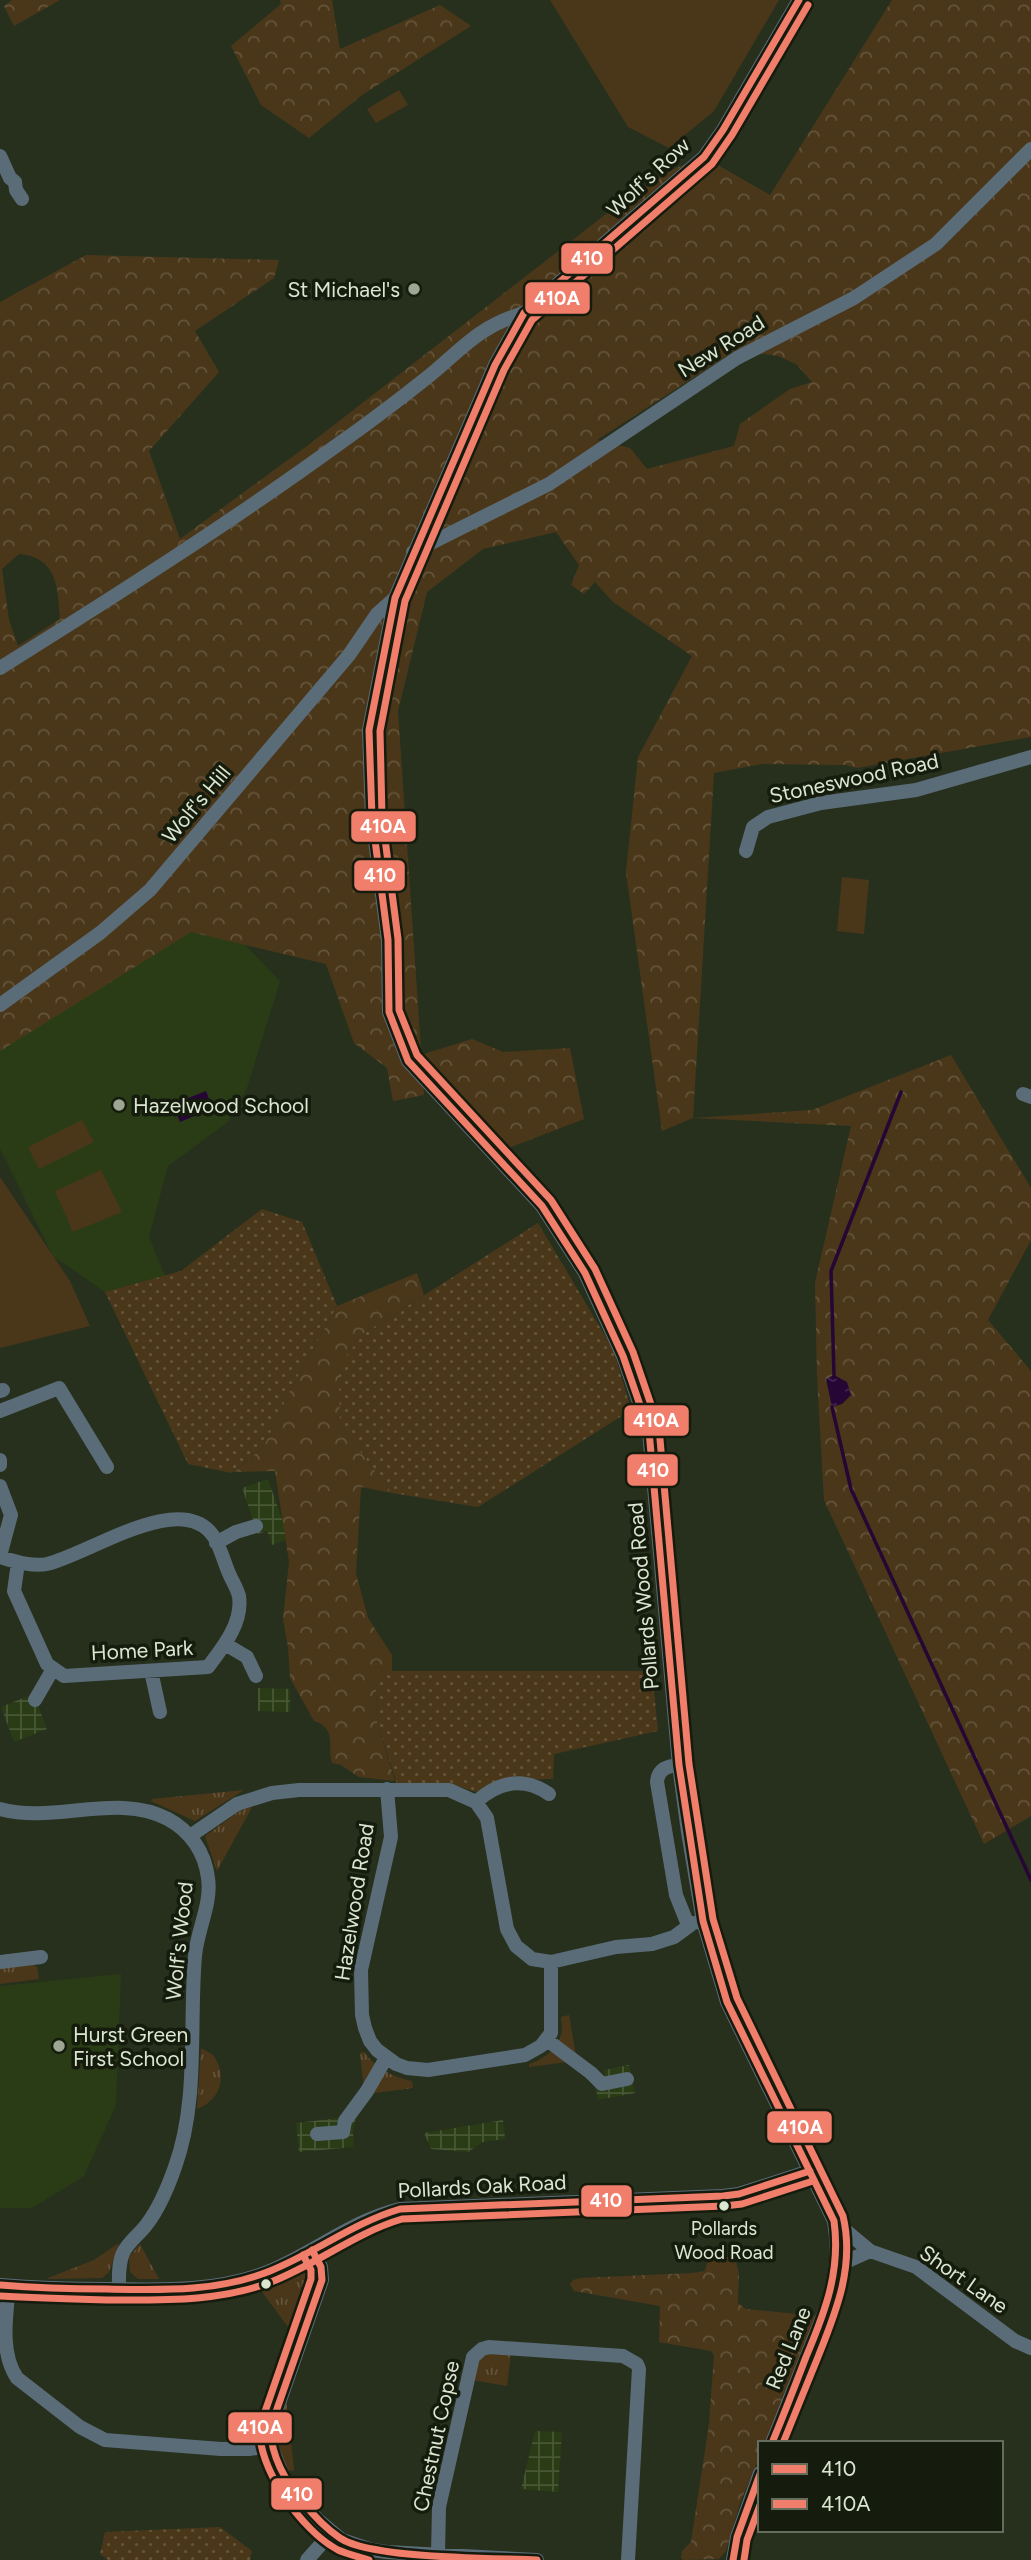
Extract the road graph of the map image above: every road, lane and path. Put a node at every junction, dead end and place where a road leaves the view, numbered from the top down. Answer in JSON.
{"nodes":[{"id":1,"x":799,"y":0,"type":"edge"},
{"id":2,"x":1031,"y":149,"type":"edge"},
{"id":3,"x":0,"y":156,"type":"edge"},
{"id":4,"x":22,"y":199,"type":"dead end"},
{"id":5,"x":524,"y":313,"type":"junction"},
{"id":6,"x":413,"y":552,"type":"junction"},
{"id":7,"x":395,"y":598,"type":"junction"},
{"id":8,"x":0,"y":668,"type":"edge"},
{"id":9,"x":1031,"y":757,"type":"edge"},
{"id":10,"x":746,"y":851,"type":"dead end"},
{"id":11,"x":0,"y":1005,"type":"edge"},
{"id":12,"x":0,"y":1411,"type":"edge"},
{"id":13,"x":107,"y":1466,"type":"dead end"},
{"id":14,"x":0,"y":1486,"type":"edge"},
{"id":15,"x":256,"y":1526,"type":"dead end"},
{"id":16,"x":216,"y":1543,"type":"junction"},
{"id":17,"x":0,"y":1556,"type":"edge"},
{"id":18,"x":18,"y":1563,"type":"junction"},
{"id":19,"x":225,"y":1644,"type":"junction"},
{"id":20,"x":53,"y":1669,"type":"junction"},
{"id":21,"x":151,"y":1671,"type":"junction"},
{"id":22,"x":256,"y":1676,"type":"dead end"},
{"id":23,"x":35,"y":1700,"type":"dead end"},
{"id":24,"x":160,"y":1712,"type":"dead end"},
{"id":25,"x":679,"y":1765,"type":"junction"},
{"id":26,"x":387,"y":1789,"type":"junction"},
{"id":27,"x":549,"y":1794,"type":"dead end"},
{"id":28,"x":476,"y":1802,"type":"junction"},
{"id":29,"x":1,"y":1812,"type":"edge"},
{"id":30,"x":190,"y":1836,"type":"junction"},
{"id":31,"x":704,"y":1921,"type":"junction"},
{"id":32,"x":688,"y":1926,"type":"junction"},
{"id":33,"x":41,"y":1957,"type":"dead end"},
{"id":34,"x":0,"y":1962,"type":"edge"},
{"id":35,"x":551,"y":1962,"type":"junction"},
{"id":36,"x":547,"y":2040,"type":"junction"},
{"id":37,"x":386,"y":2058,"type":"junction"},
{"id":38,"x":627,"y":2079,"type":"dead end"},
{"id":39,"x":317,"y":2134,"type":"dead end"},
{"id":40,"x":810,"y":2171,"type":"junction"},
{"id":41,"x":834,"y":2221,"type":"junction"},
{"id":42,"x":312,"y":2250,"type":"junction"},
{"id":43,"x":870,"y":2251,"type":"junction"},
{"id":44,"x":836,"y":2266,"type":"junction"},
{"id":45,"x":5,"y":2286,"type":"edge"},
{"id":46,"x":119,"y":2290,"type":"junction"},
{"id":47,"x":1031,"y":2348,"type":"edge"},
{"id":48,"x":773,"y":2441,"type":"edge"},
{"id":49,"x":271,"y":2446,"type":"junction"},
{"id":50,"x":758,"y":2479,"type":"edge"},
{"id":51,"x":331,"y":2533,"type":"junction"},
{"id":52,"x":438,"y":2554,"type":"junction"},
{"id":53,"x":307,"y":2560,"type":"edge"},
{"id":54,"x":537,"y":2560,"type":"edge"},
{"id":55,"x":628,"y":2560,"type":"edge"},
{"id":56,"x":733,"y":2560,"type":"edge"}],
"edges":[{"from":1,"to":5,"type":"street","name":"Wolf's Row"},
{"from":2,"to":6,"type":"street","name":"New Road"},
{"from":3,"to":4,"type":"street"},
{"from":5,"to":6,"type":"street","name":"Wolf's Row"},
{"from":5,"to":8,"type":"street"},
{"from":6,"to":7,"type":"street","name":"Wolf's Row"},
{"from":7,"to":11,"type":"street","name":"Wolf's Hill"},
{"from":7,"to":25,"type":"street","name":"Pollards Wood Road"},
{"from":9,"to":10,"type":"street","name":"Stoneswood Road"},
{"from":12,"to":13,"type":"street"},
{"from":14,"to":17,"type":"street"},
{"from":15,"to":16,"type":"street"},
{"from":16,"to":18,"type":"street","name":"Home Park"},
{"from":16,"to":19,"type":"street","name":"Home Park"},
{"from":17,"to":18,"type":"street","name":"Home Park"},
{"from":18,"to":20,"type":"street"},
{"from":19,"to":21,"type":"street","name":"Home Park"},
{"from":19,"to":22,"type":"street"},
{"from":20,"to":21,"type":"street","name":"Home Park"},
{"from":20,"to":23,"type":"street"},
{"from":21,"to":24,"type":"street"},
{"from":25,"to":31,"type":"street","name":"Pollards Wood Road"},
{"from":25,"to":32,"type":"street"},
{"from":26,"to":28,"type":"street"},
{"from":26,"to":30,"type":"street"},
{"from":26,"to":37,"type":"street","name":"Hazelwood Road"},
{"from":27,"to":28,"type":"street"},
{"from":28,"to":35,"type":"street"},
{"from":29,"to":30,"type":"street","name":"Wolf's Wood"},
{"from":30,"to":46,"type":"street","name":"Wolf's Wood"},
{"from":31,"to":32,"type":"street"},
{"from":31,"to":40,"type":"street","name":"Pollards Wood Road"},
{"from":32,"to":35,"type":"street"},
{"from":33,"to":34,"type":"street"},
{"from":35,"to":36,"type":"street"},
{"from":36,"to":37,"type":"street"},
{"from":36,"to":38,"type":"street"},
{"from":37,"to":39,"type":"street"},
{"from":40,"to":41,"type":"street","name":"Pollards Wood Road"},
{"from":40,"to":42,"type":"street","name":"Pollards Oak Road"},
{"from":41,"to":43,"type":"street","name":"Short Lane"},
{"from":41,"to":44,"type":"street","name":"Pollards Wood Road"},
{"from":42,"to":46,"type":"street","name":"Pollards Oak Road"},
{"from":42,"to":49,"type":"street"},
{"from":43,"to":44,"type":"street"},
{"from":43,"to":47,"type":"street","name":"Short Lane"},
{"from":44,"to":48,"type":"street","name":"Red Lane"},
{"from":45,"to":46,"type":"street","name":"Pollards Oak Road"},
{"from":45,"to":49,"type":"street"},
{"from":49,"to":51,"type":"street"},
{"from":50,"to":56,"type":"street"},
{"from":51,"to":52,"type":"street"},
{"from":51,"to":53,"type":"street"},
{"from":52,"to":54,"type":"street"},
{"from":52,"to":55,"type":"street","name":"Chestnut Copse"}]}
